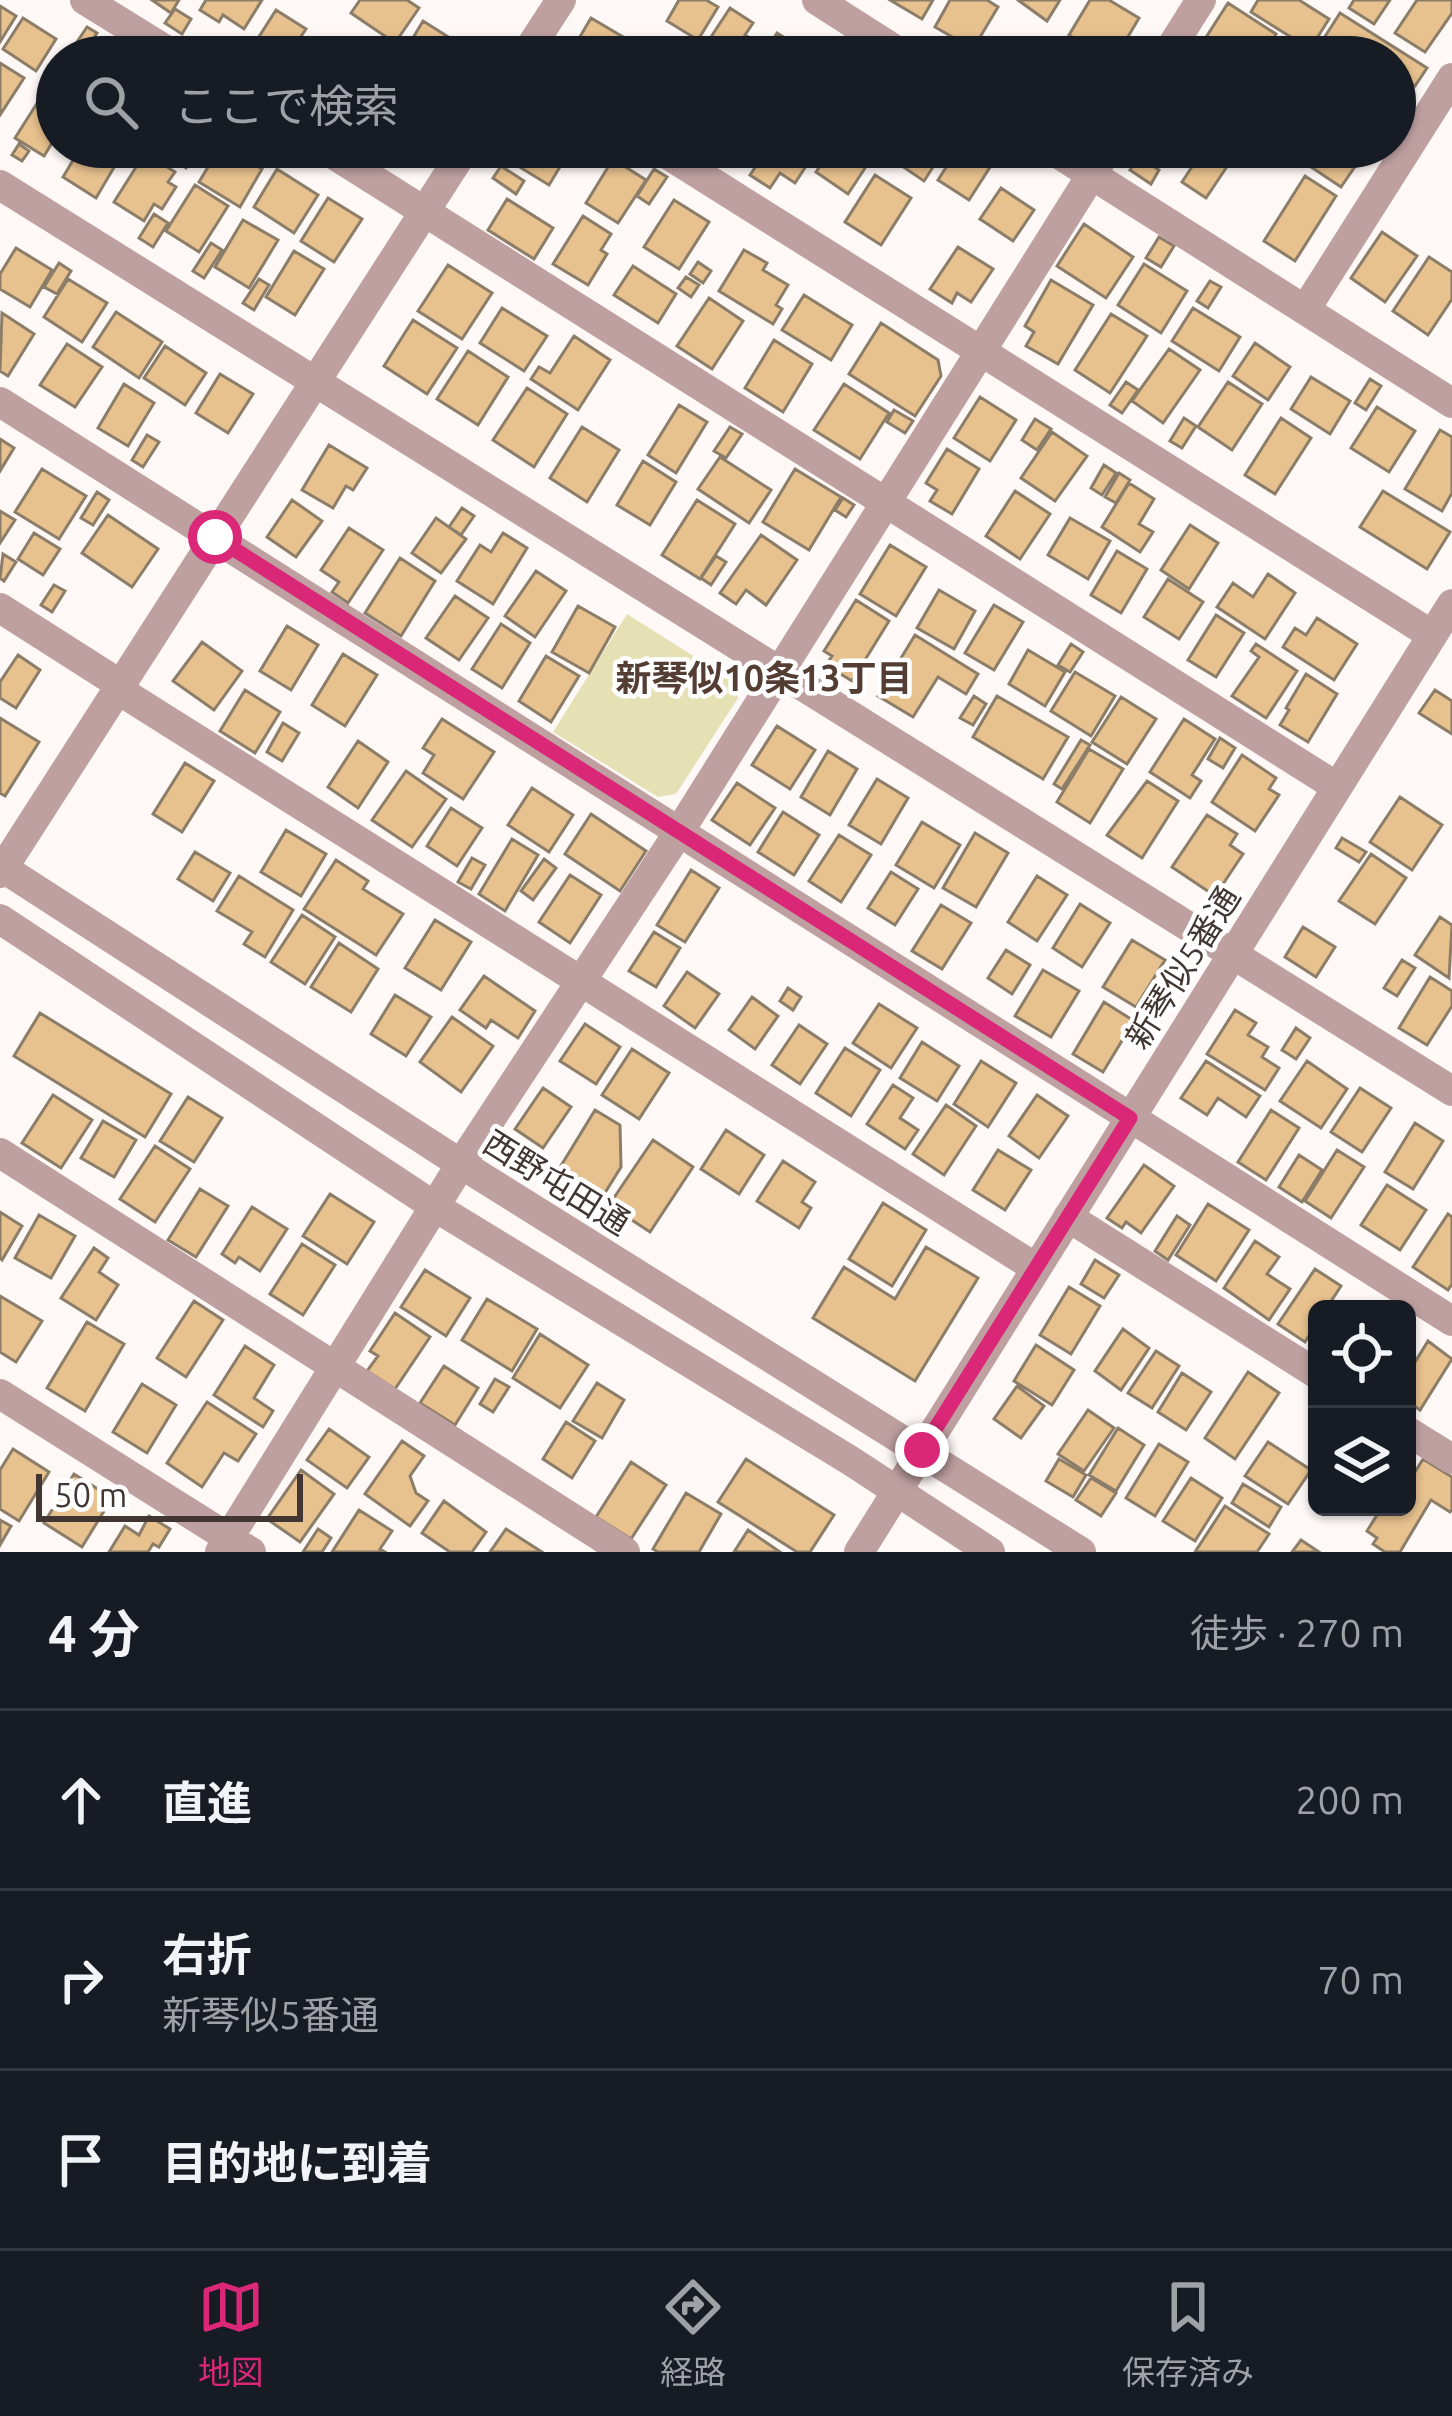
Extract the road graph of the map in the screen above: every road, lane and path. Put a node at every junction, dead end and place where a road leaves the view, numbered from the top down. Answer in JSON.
{"nodes":[{"id":1,"x":86,"y":0,"type":"edge"},
{"id":2,"x":561,"y":0,"type":"edge"},
{"id":3,"x":817,"y":0,"type":"edge"},
{"id":4,"x":1191,"y":3,"type":"edge"},
{"id":5,"x":143,"y":36,"type":"edge"},
{"id":6,"x":538,"y":36,"type":"edge"},
{"id":7,"x":874,"y":36,"type":"edge"},
{"id":8,"x":1175,"y":36,"type":"edge"},
{"id":9,"x":1452,"y":78,"type":"edge"},
{"id":10,"x":1416,"y":135,"type":"edge"},
{"id":11,"x":356,"y":168,"type":"edge"},
{"id":12,"x":453,"y":168,"type":"edge"},
{"id":13,"x":690,"y":168,"type":"edge"},
{"id":14,"x":1081,"y":168,"type":"edge"},
{"id":15,"x":1096,"y":168,"type":"edge"},
{"id":16,"x":1395,"y":168,"type":"edge"},
{"id":17,"x":1092,"y":175,"type":"junction"},
{"id":18,"x":0,"y":185,"type":"edge"},
{"id":19,"x":425,"y":211,"type":"junction"},
{"id":20,"x":1305,"y":310,"type":"junction"},
{"id":21,"x":980,"y":350,"type":"junction"},
{"id":22,"x":315,"y":381,"type":"junction"},
{"id":23,"x":0,"y":402,"type":"edge"},
{"id":24,"x":1452,"y":404,"type":"edge"},
{"id":25,"x":884,"y":501,"type":"junction"},
{"id":26,"x":215,"y":537,"type":"junction"},
{"id":27,"x":0,"y":608,"type":"edge"},
{"id":28,"x":1444,"y":624,"type":"edge"},
{"id":29,"x":779,"y":672,"type":"junction"},
{"id":30,"x":119,"y":687,"type":"junction"},
{"id":31,"x":1337,"y":787,"type":"junction"},
{"id":32,"x":679,"y":832,"type":"junction"},
{"id":33,"x":1,"y":869,"type":"edge"},
{"id":34,"x":0,"y":920,"type":"edge"},
{"id":35,"x":1232,"y":956,"type":"junction"},
{"id":36,"x":582,"y":982,"type":"junction"},
{"id":37,"x":1452,"y":1091,"type":"edge"},
{"id":38,"x":1130,"y":1118,"type":"junction"},
{"id":39,"x":0,"y":1153,"type":"edge"},
{"id":40,"x":461,"y":1164,"type":"junction"},
{"id":41,"x":437,"y":1208,"type":"junction"},
{"id":42,"x":1068,"y":1217,"type":"junction"},
{"id":43,"x":1036,"y":1268,"type":"junction"},
{"id":44,"x":1452,"y":1322,"type":"edge"},
{"id":45,"x":336,"y":1367,"type":"junction"},
{"id":46,"x":1308,"y":1368,"type":"edge"},
{"id":47,"x":0,"y":1394,"type":"edge"},
{"id":48,"x":1416,"y":1437,"type":"edge"},
{"id":49,"x":922,"y":1450,"type":"junction"},
{"id":50,"x":1452,"y":1459,"type":"edge"},
{"id":51,"x":897,"y":1491,"type":"junction"},
{"id":52,"x":233,"y":1547,"type":"edge"},
{"id":53,"x":625,"y":1552,"type":"edge"},
{"id":54,"x":860,"y":1552,"type":"edge"},
{"id":55,"x":990,"y":1552,"type":"edge"},
{"id":56,"x":1081,"y":1552,"type":"edge"}],
"edges":[{"from":1,"to":5,"type":"street"},
{"from":2,"to":6,"type":"street"},
{"from":3,"to":7,"type":"street"},
{"from":4,"to":8,"type":"street"},
{"from":9,"to":10,"type":"street"},
{"from":11,"to":19,"type":"street"},
{"from":12,"to":19,"type":"street"},
{"from":13,"to":21,"type":"street"},
{"from":14,"to":17,"type":"street"},
{"from":15,"to":17,"type":"street"},
{"from":16,"to":20,"type":"street"},
{"from":17,"to":20,"type":"street"},
{"from":17,"to":21,"type":"street"},
{"from":18,"to":22,"type":"street"},
{"from":19,"to":22,"type":"street"},
{"from":19,"to":25,"type":"street"},
{"from":20,"to":24,"type":"street"},
{"from":21,"to":25,"type":"street"},
{"from":21,"to":28,"type":"street"},
{"from":22,"to":26,"type":"street"},
{"from":22,"to":29,"type":"street"},
{"from":23,"to":26,"type":"street"},
{"from":25,"to":29,"type":"street"},
{"from":25,"to":31,"type":"street"},
{"from":26,"to":30,"type":"street"},
{"from":26,"to":32,"type":"street"},
{"from":27,"to":30,"type":"street"},
{"from":28,"to":31,"type":"street","name":"新琴似5番通"},
{"from":29,"to":32,"type":"street"},
{"from":29,"to":35,"type":"street"},
{"from":30,"to":33,"type":"street"},
{"from":30,"to":36,"type":"street"},
{"from":31,"to":35,"type":"street","name":"新琴似5番通"},
{"from":32,"to":36,"type":"street"},
{"from":32,"to":38,"type":"street"},
{"from":33,"to":40,"type":"street","name":"西野屯田通"},
{"from":34,"to":41,"type":"street"},
{"from":35,"to":37,"type":"street"},
{"from":35,"to":38,"type":"street","name":"新琴似5番通"},
{"from":36,"to":40,"type":"street"},
{"from":36,"to":43,"type":"street"},
{"from":38,"to":42,"type":"street","name":"新琴似5番通"},
{"from":38,"to":44,"type":"street"},
{"from":39,"to":45,"type":"street"},
{"from":40,"to":41,"type":"street"},
{"from":40,"to":49,"type":"street","name":"西野屯田通"},
{"from":41,"to":45,"type":"street"},
{"from":41,"to":51,"type":"street"},
{"from":42,"to":43,"type":"street","name":"新琴似5番通"},
{"from":42,"to":46,"type":"street"},
{"from":43,"to":49,"type":"street","name":"新琴似5番通"},
{"from":45,"to":52,"type":"street"},
{"from":45,"to":53,"type":"street"},
{"from":47,"to":52,"type":"street"},
{"from":48,"to":50,"type":"street"},
{"from":49,"to":51,"type":"street","name":"新琴似5番通"},
{"from":49,"to":56,"type":"street","name":"西野屯田通"},
{"from":51,"to":54,"type":"street","name":"新琴似5番通"},
{"from":51,"to":55,"type":"street"}]}
